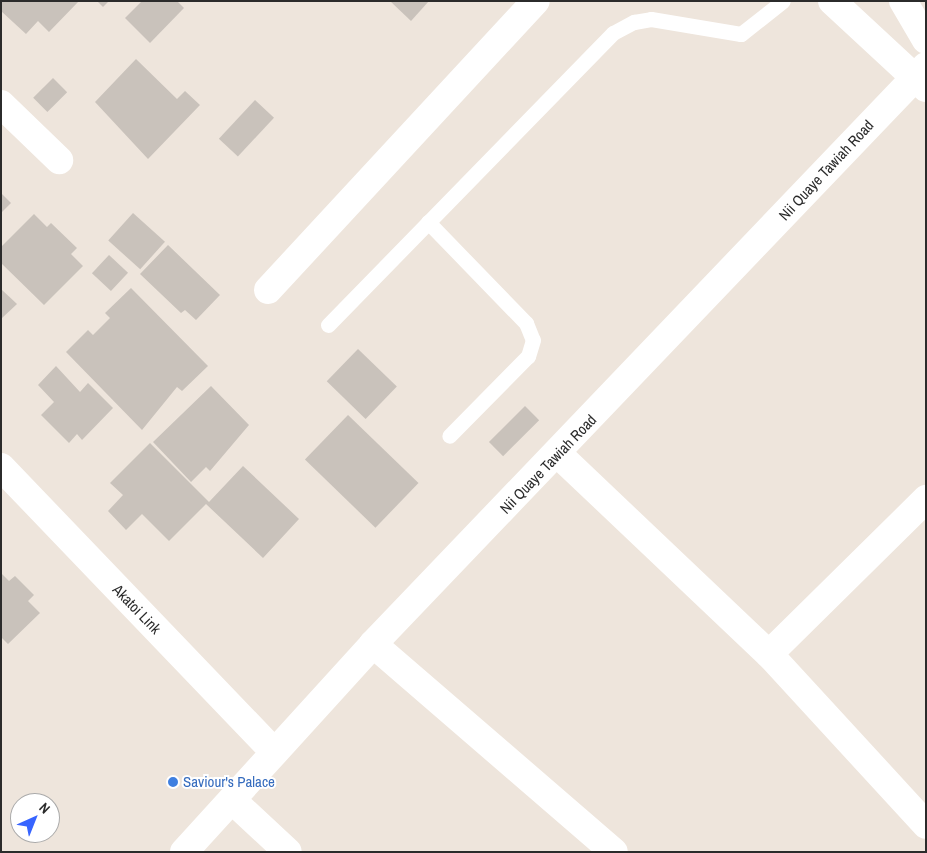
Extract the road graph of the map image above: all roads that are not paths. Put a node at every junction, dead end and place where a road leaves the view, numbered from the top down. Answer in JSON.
{"nodes":[{"id":1,"x":536,"y":1,"type":"edge"},
{"id":2,"x":783,"y":1,"type":"edge"},
{"id":3,"x":832,"y":1,"type":"edge"},
{"id":4,"x":903,"y":1,"type":"edge"},
{"id":5,"x":926,"y":40,"type":"edge"},
{"id":6,"x":922,"y":77,"type":"edge"},
{"id":7,"x":1,"y":104,"type":"edge"},
{"id":8,"x":59,"y":160,"type":"dead end"},
{"id":9,"x":428,"y":222,"type":"junction"},
{"id":10,"x":268,"y":290,"type":"dead end"},
{"id":11,"x":328,"y":324,"type":"dead end"},
{"id":12,"x":449,"y":436,"type":"dead end"},
{"id":13,"x":558,"y":454,"type":"junction"},
{"id":14,"x":1,"y":466,"type":"edge"},
{"id":15,"x":926,"y":499,"type":"edge"},
{"id":16,"x":373,"y":644,"type":"junction"},
{"id":17,"x":770,"y":654,"type":"junction"},
{"id":18,"x":274,"y":752,"type":"junction"},
{"id":19,"x":232,"y":800,"type":"junction"},
{"id":20,"x":926,"y":825,"type":"edge"},
{"id":21,"x":184,"y":852,"type":"edge"},
{"id":22,"x":288,"y":852,"type":"edge"},
{"id":23,"x":614,"y":852,"type":"edge"}],
"edges":[{"from":1,"to":10,"type":"street"},
{"from":2,"to":9,"type":"lane"},
{"from":3,"to":6,"type":"street"},
{"from":4,"to":5,"type":"street"},
{"from":6,"to":13,"type":"street","name":"Nii Quaye Tawiah Road"},
{"from":7,"to":8,"type":"street"},
{"from":9,"to":11,"type":"lane"},
{"from":9,"to":12,"type":"lane"},
{"from":13,"to":16,"type":"street","name":"Nii Quaye Tawiah Road"},
{"from":13,"to":17,"type":"street"},
{"from":14,"to":18,"type":"street","name":"Akatoi Link"},
{"from":15,"to":17,"type":"street"},
{"from":16,"to":18,"type":"street","name":"Nii Quaye Tawiah Road"},
{"from":16,"to":23,"type":"street"},
{"from":17,"to":20,"type":"street"},
{"from":18,"to":19,"type":"street","name":"Nii Quaye Tawiah Road"},
{"from":19,"to":21,"type":"street","name":"Nii Quaye Tawiah Road"},
{"from":19,"to":22,"type":"street"}]}
